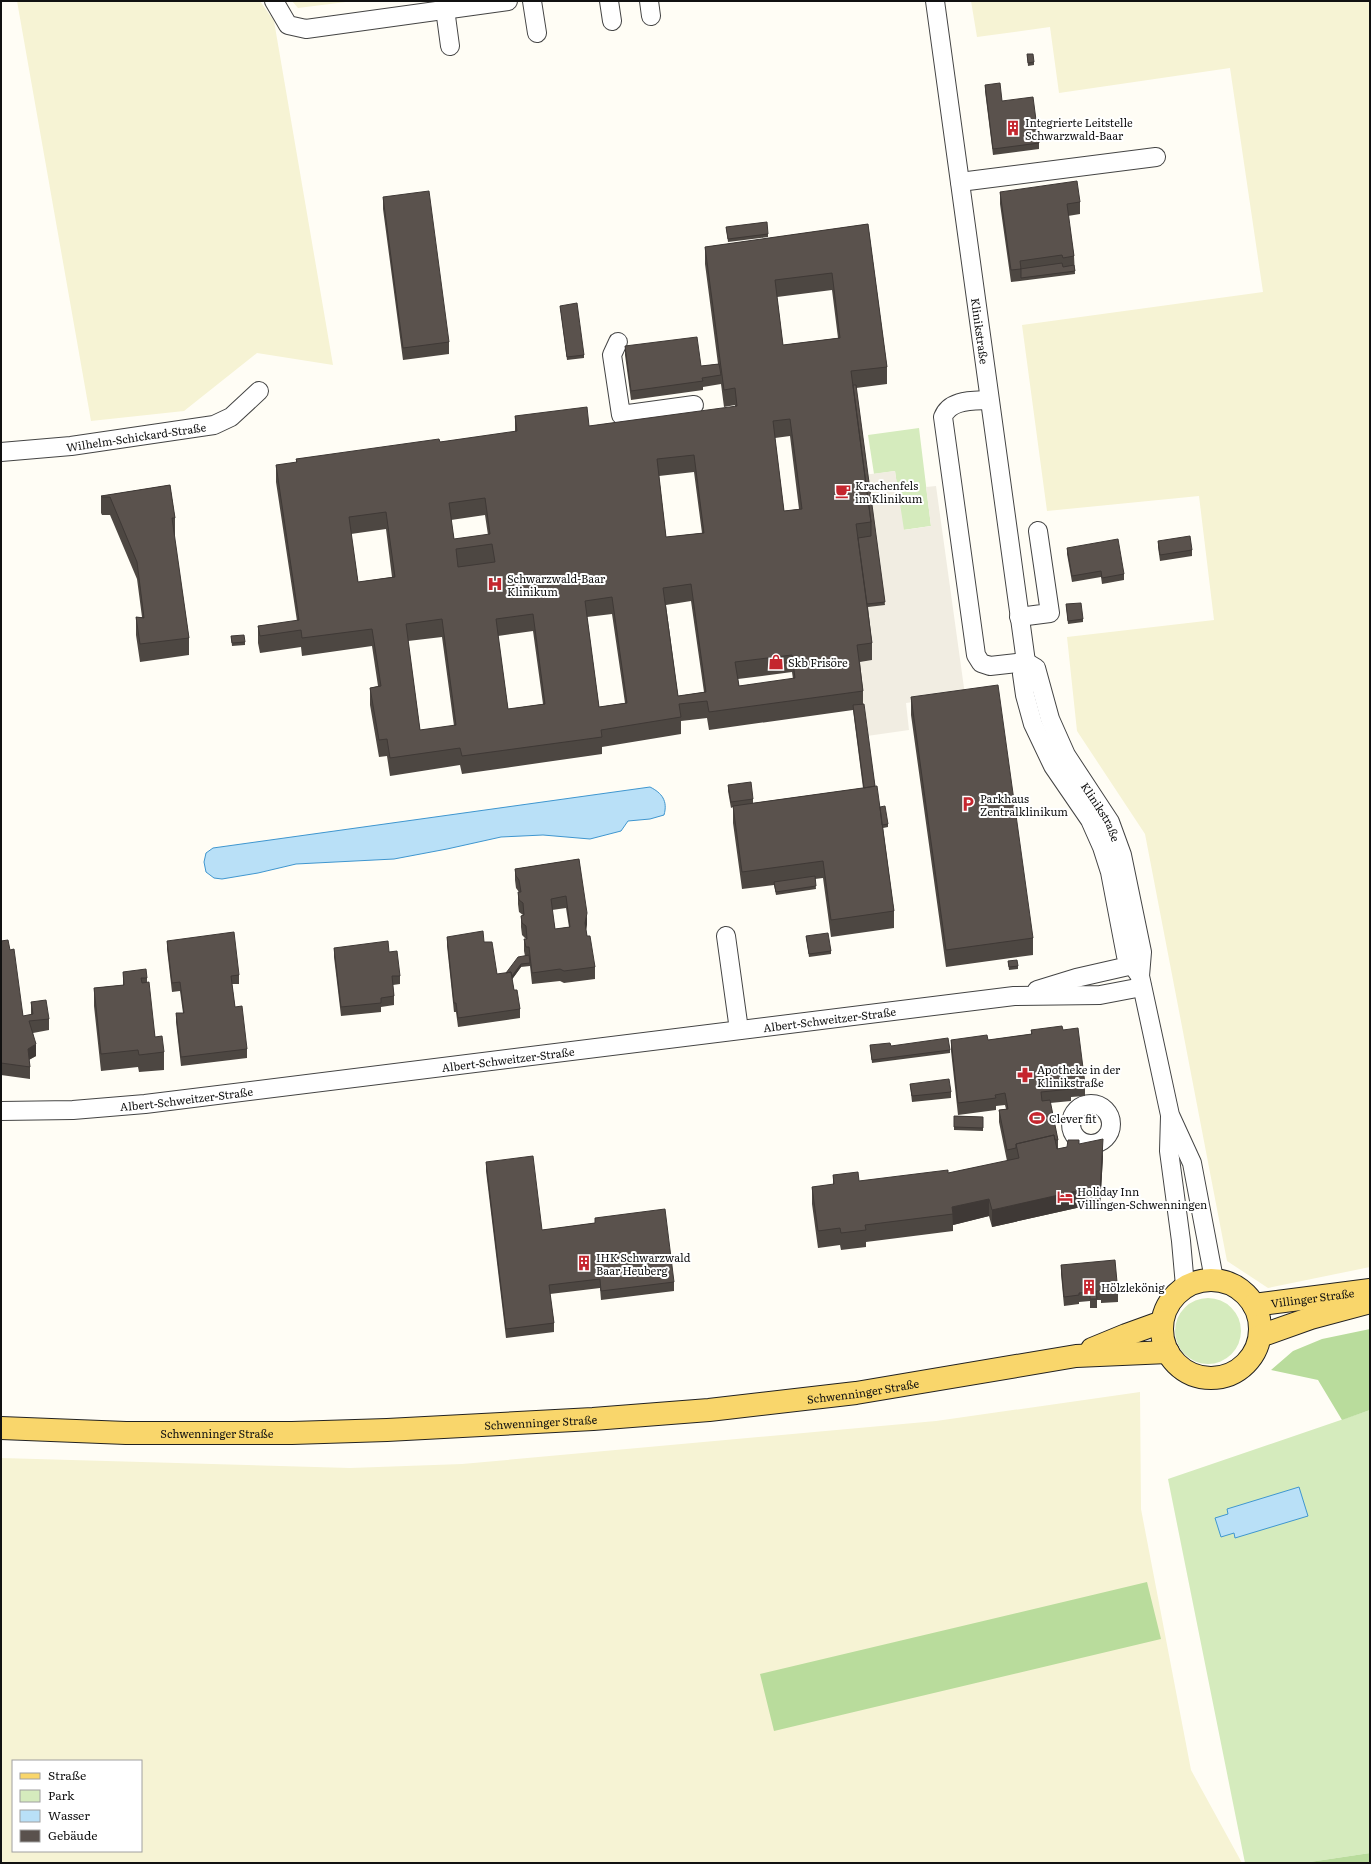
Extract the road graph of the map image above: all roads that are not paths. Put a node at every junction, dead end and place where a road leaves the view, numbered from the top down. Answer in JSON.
{"nodes":[{"id":1,"x":274,"y":1,"type":"edge"},
{"id":2,"x":508,"y":1,"type":"edge"},
{"id":3,"x":532,"y":1,"type":"edge"},
{"id":4,"x":609,"y":1,"type":"edge"},
{"id":5,"x":935,"y":1,"type":"edge"},
{"id":6,"x":445,"y":9,"type":"junction"},
{"id":7,"x":612,"y":21,"type":"dead end"},
{"id":8,"x":537,"y":33,"type":"dead end"},
{"id":9,"x":450,"y":46,"type":"dead end"},
{"id":10,"x":1156,"y":157,"type":"dead end"},
{"id":11,"x":960,"y":182,"type":"junction"},
{"id":12,"x":618,"y":342,"type":"dead end"},
{"id":13,"x":259,"y":391,"type":"dead end"},
{"id":14,"x":990,"y":400,"type":"junction"},
{"id":15,"x":694,"y":405,"type":"dead end"},
{"id":16,"x":1,"y":452,"type":"edge"},
{"id":17,"x":1038,"y":531,"type":"dead end"},
{"id":18,"x":1019,"y":617,"type":"junction"},
{"id":19,"x":1026,"y":662,"type":"junction"},
{"id":20,"x":726,"y":936,"type":"dead end"},
{"id":21,"x":1138,"y":976,"type":"junction"},
{"id":22,"x":1014,"y":996,"type":"junction"},
{"id":23,"x":739,"y":1030,"type":"junction"},
{"id":24,"x":1,"y":1111,"type":"edge"},
{"id":25,"x":1170,"y":1115,"type":"junction"},
{"id":26,"x":1214,"y":1279,"type":"junction"},
{"id":27,"x":1185,"y":1286,"type":"junction"},
{"id":28,"x":1370,"y":1290,"type":"edge"},
{"id":29,"x":1370,"y":1302,"type":"edge"},
{"id":30,"x":1254,"y":1305,"type":"junction"},
{"id":31,"x":1162,"y":1322,"type":"junction"},
{"id":32,"x":1260,"y":1336,"type":"junction"},
{"id":33,"x":1168,"y":1352,"type":"junction"},
{"id":34,"x":1076,"y":1356,"type":"junction"},
{"id":35,"x":1,"y":1428,"type":"edge"}],
"edges":[{"from":1,"to":6,"type":"street"},
{"from":2,"to":6,"type":"street"},
{"from":3,"to":8,"type":"street"},
{"from":4,"to":7,"type":"street"},
{"from":5,"to":11,"type":"street","name":"Klinikstraße"},
{"from":6,"to":9,"type":"street"},
{"from":10,"to":11,"type":"street"},
{"from":11,"to":14,"type":"street","name":"Klinikstraße"},
{"from":12,"to":15,"type":"street"},
{"from":13,"to":16,"type":"street","name":"Wilhelm-Schickard-Straße"},
{"from":14,"to":18,"type":"street","name":"Klinikstraße"},
{"from":14,"to":19,"type":"street"},
{"from":17,"to":18,"type":"street"},
{"from":18,"to":19,"type":"street","name":"Klinikstraße"},
{"from":19,"to":21,"type":"street","name":"Klinikstraße"},
{"from":20,"to":23,"type":"street"},
{"from":21,"to":22,"type":"street","name":"Albert-Schweitzer-Straße"},
{"from":21,"to":22,"type":"street","name":"Albert-Schweitzer-Straße"},
{"from":21,"to":25,"type":"street","name":"Klinikstraße"},
{"from":22,"to":23,"type":"street","name":"Albert-Schweitzer-Straße"},
{"from":23,"to":24,"type":"street","name":"Albert-Schweitzer-Straße"},
{"from":25,"to":26,"type":"street","name":"Klinikstraße"},
{"from":25,"to":27,"type":"street","name":"Klinikstraße"},
{"from":26,"to":27,"type":"main road"},
{"from":26,"to":30,"type":"main road"},
{"from":27,"to":31,"type":"main road"},
{"from":28,"to":30,"type":"main road","name":"Villinger Straße"},
{"from":29,"to":32,"type":"main road","name":"Villinger Straße"},
{"from":30,"to":32,"type":"main road"},
{"from":31,"to":33,"type":"main road"},
{"from":31,"to":34,"type":"main road","name":"Schwenninger Straße"},
{"from":32,"to":33,"type":"main road"},
{"from":33,"to":34,"type":"main road","name":"Schwenninger Straße"},
{"from":34,"to":35,"type":"main road","name":"Schwenninger Straße"}]}
